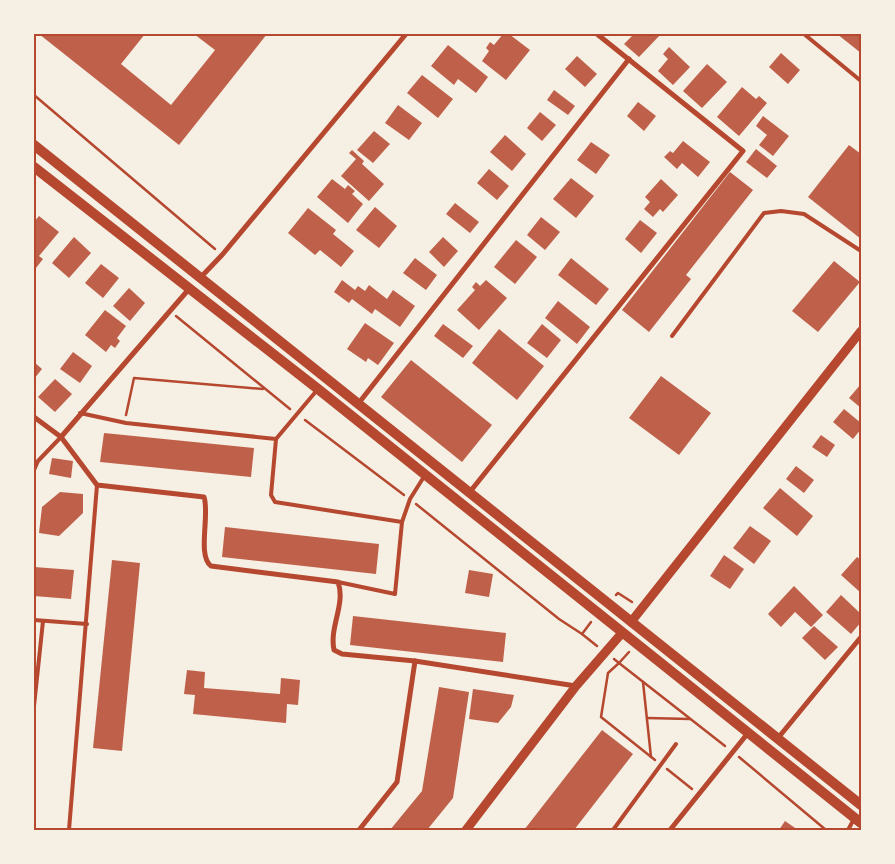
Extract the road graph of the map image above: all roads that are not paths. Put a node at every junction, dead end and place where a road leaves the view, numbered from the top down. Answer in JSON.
{"nodes":[{"id":1,"x":406,"y":34,"type":"edge"},
{"id":2,"x":597,"y":34,"type":"edge"},
{"id":3,"x":804,"y":34,"type":"edge"},
{"id":4,"x":629,"y":59,"type":"junction"},
{"id":5,"x":861,"y":81,"type":"edge"},
{"id":6,"x":34,"y":145,"type":"edge"},
{"id":7,"x":34,"y":167,"type":"edge"},
{"id":8,"x":861,"y":252,"type":"edge"},
{"id":9,"x":199,"y":279,"type":"junction"},
{"id":10,"x":189,"y":288,"type":"junction"},
{"id":11,"x":861,"y":331,"type":"edge"},
{"id":12,"x":672,"y":336,"type":"dead end"},
{"id":13,"x":318,"y":389,"type":"junction"},
{"id":14,"x":358,"y":405,"type":"junction"},
{"id":15,"x":80,"y":413,"type":"junction"},
{"id":16,"x":34,"y":417,"type":"edge"},
{"id":17,"x":61,"y":436,"type":"junction"},
{"id":18,"x":276,"y":439,"type":"junction"},
{"id":19,"x":34,"y":470,"type":"edge"},
{"id":20,"x":425,"y":475,"type":"junction"},
{"id":21,"x":97,"y":485,"type":"junction"},
{"id":22,"x":469,"y":493,"type":"junction"},
{"id":23,"x":402,"y":522,"type":"junction"},
{"id":24,"x":338,"y":582,"type":"junction"},
{"id":25,"x":34,"y":620,"type":"edge"},
{"id":26,"x":42,"y":621,"type":"junction"},
{"id":27,"x":630,"y":622,"type":"junction"},
{"id":28,"x":87,"y":624,"type":"junction"},
{"id":29,"x":622,"y":633,"type":"junction"},
{"id":30,"x":861,"y":637,"type":"edge"},
{"id":31,"x":415,"y":661,"type":"junction"},
{"id":32,"x":576,"y":686,"type":"junction"},
{"id":33,"x":34,"y":706,"type":"edge"},
{"id":34,"x":748,"y":733,"type":"junction"},
{"id":35,"x":778,"y":738,"type":"junction"},
{"id":36,"x":676,"y":744,"type":"dead end"},
{"id":37,"x":861,"y":805,"type":"edge"},
{"id":38,"x":858,"y":821,"type":"edge"},
{"id":39,"x":69,"y":830,"type":"edge"},
{"id":40,"x":360,"y":830,"type":"edge"},
{"id":41,"x":466,"y":830,"type":"edge"},
{"id":42,"x":613,"y":830,"type":"edge"},
{"id":43,"x":670,"y":830,"type":"edge"},
{"id":44,"x":848,"y":830,"type":"edge"}],
"edges":[{"from":1,"to":9,"type":"street"},
{"from":2,"to":4,"type":"street"},
{"from":3,"to":5,"type":"lane"},
{"from":4,"to":14,"type":"street"},
{"from":4,"to":22,"type":"street"},
{"from":6,"to":9,"type":"main road"},
{"from":7,"to":10,"type":"main road"},
{"from":8,"to":12,"type":"lane"},
{"from":9,"to":10,"type":"main road"},
{"from":9,"to":14,"type":"main road"},
{"from":10,"to":13,"type":"main road"},
{"from":10,"to":15,"type":"street"},
{"from":11,"to":27,"type":"street"},
{"from":13,"to":18,"type":"lane"},
{"from":13,"to":20,"type":"main road"},
{"from":14,"to":22,"type":"main road"},
{"from":15,"to":17,"type":"street"},
{"from":15,"to":18,"type":"lane"},
{"from":16,"to":17,"type":"street"},
{"from":17,"to":19,"type":"lane"},
{"from":17,"to":21,"type":"street"},
{"from":18,"to":23,"type":"lane"},
{"from":20,"to":23,"type":"lane"},
{"from":20,"to":29,"type":"main road"},
{"from":21,"to":24,"type":"street"},
{"from":21,"to":28,"type":"lane"},
{"from":22,"to":27,"type":"main road"},
{"from":23,"to":24,"type":"lane"},
{"from":24,"to":31,"type":"street"},
{"from":25,"to":26,"type":"lane"},
{"from":26,"to":28,"type":"lane"},
{"from":26,"to":33,"type":"lane"},
{"from":27,"to":29,"type":"main road"},
{"from":27,"to":35,"type":"main road"},
{"from":28,"to":39,"type":"lane"},
{"from":29,"to":32,"type":"street"},
{"from":29,"to":34,"type":"main road"},
{"from":30,"to":35,"type":"street"},
{"from":31,"to":32,"type":"street"},
{"from":31,"to":40,"type":"street"},
{"from":32,"to":41,"type":"street"},
{"from":34,"to":38,"type":"main road"},
{"from":34,"to":43,"type":"street"},
{"from":35,"to":37,"type":"main road"},
{"from":36,"to":42,"type":"lane"},
{"from":38,"to":44,"type":"lane"}]}
